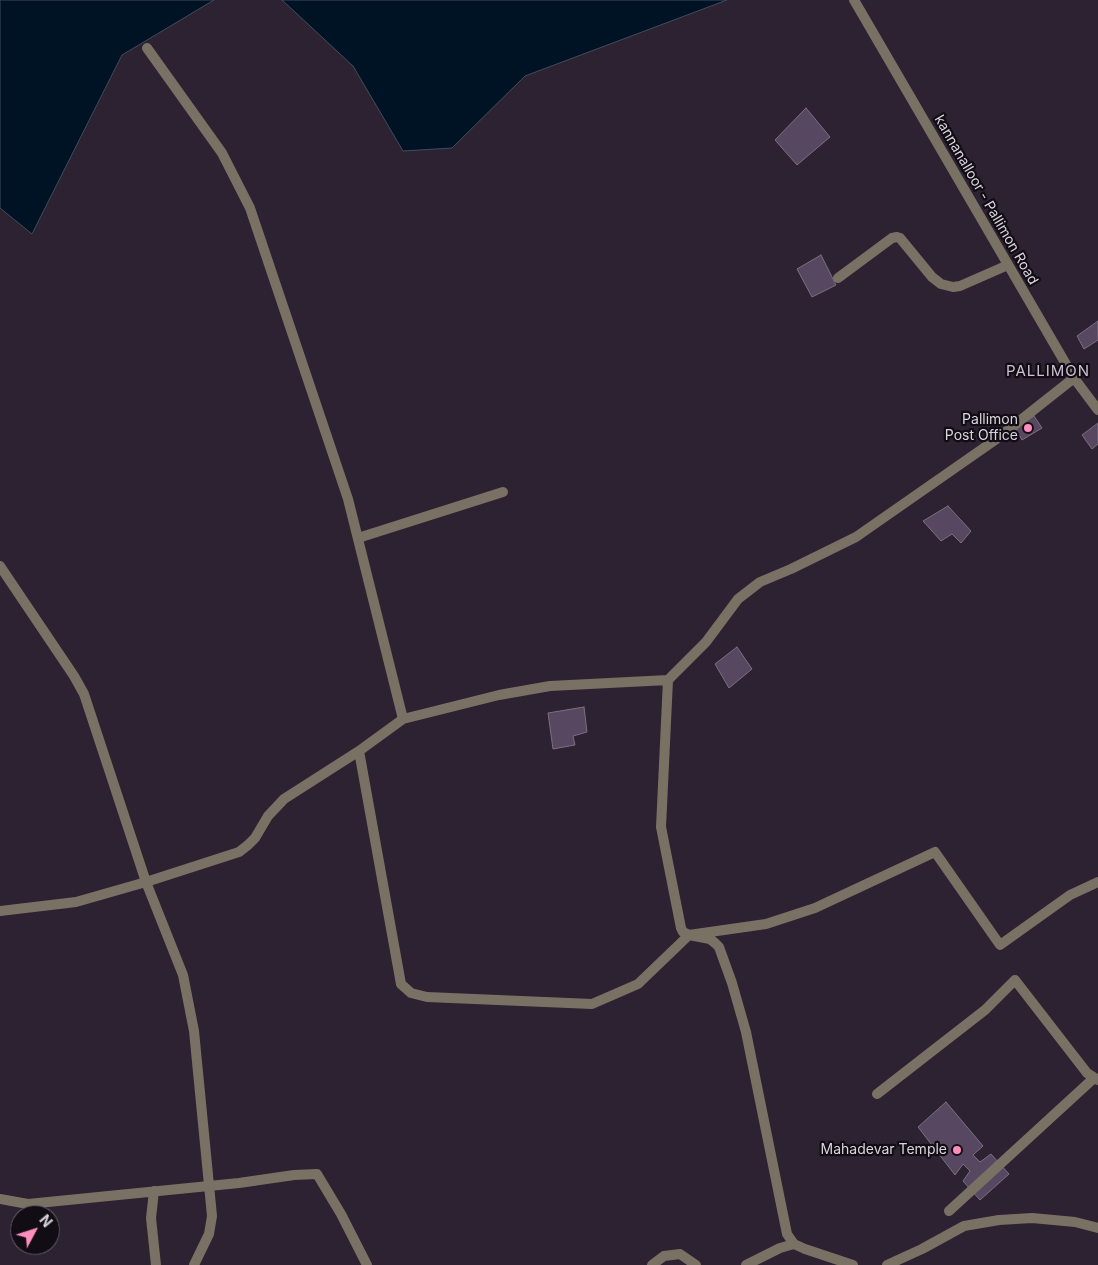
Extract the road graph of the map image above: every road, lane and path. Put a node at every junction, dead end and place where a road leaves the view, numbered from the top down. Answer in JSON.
{"nodes":[{"id":1,"x":854,"y":0,"type":"edge"},
{"id":2,"x":148,"y":48,"type":"dead end"},
{"id":3,"x":1008,"y":265,"type":"junction"},
{"id":4,"x":838,"y":278,"type":"dead end"},
{"id":5,"x":1074,"y":378,"type":"junction"},
{"id":6,"x":1098,"y":410,"type":"edge"},
{"id":7,"x":504,"y":492,"type":"dead end"},
{"id":8,"x":358,"y":538,"type":"junction"},
{"id":9,"x":0,"y":566,"type":"edge"},
{"id":10,"x":668,"y":680,"type":"junction"},
{"id":11,"x":403,"y":719,"type":"junction"},
{"id":12,"x":359,"y":752,"type":"junction"},
{"id":13,"x":146,"y":882,"type":"junction"},
{"id":14,"x":1098,"y":882,"type":"edge"},
{"id":15,"x":0,"y":911,"type":"edge"},
{"id":16,"x":689,"y":935,"type":"junction"},
{"id":17,"x":1096,"y":1079,"type":"edge"},
{"id":18,"x":877,"y":1094,"type":"dead end"},
{"id":19,"x":210,"y":1186,"type":"junction"},
{"id":20,"x":154,"y":1191,"type":"junction"},
{"id":21,"x":0,"y":1199,"type":"edge"},
{"id":22,"x":950,"y":1211,"type":"dead end"},
{"id":23,"x":1098,"y":1228,"type":"edge"},
{"id":24,"x":794,"y":1244,"type":"junction"},
{"id":25,"x":156,"y":1265,"type":"edge"},
{"id":26,"x":194,"y":1265,"type":"edge"},
{"id":27,"x":367,"y":1265,"type":"edge"},
{"id":28,"x":652,"y":1265,"type":"edge"},
{"id":29,"x":696,"y":1265,"type":"edge"},
{"id":30,"x":746,"y":1265,"type":"edge"},
{"id":31,"x":853,"y":1265,"type":"edge"},
{"id":32,"x":887,"y":1265,"type":"edge"}],
"edges":[{"from":1,"to":3,"type":"street","name":"kannanalloor - Pallimon Road"},
{"from":2,"to":8,"type":"street"},
{"from":3,"to":4,"type":"street"},
{"from":3,"to":5,"type":"street","name":"kannanalloor - Pallimon Road"},
{"from":5,"to":6,"type":"street","name":"kannanalloor - Pallimon Road"},
{"from":5,"to":10,"type":"street"},
{"from":7,"to":8,"type":"street"},
{"from":8,"to":11,"type":"street"},
{"from":9,"to":13,"type":"street"},
{"from":10,"to":11,"type":"street"},
{"from":10,"to":16,"type":"street"},
{"from":11,"to":12,"type":"street"},
{"from":12,"to":13,"type":"street"},
{"from":12,"to":16,"type":"street"},
{"from":13,"to":15,"type":"street"},
{"from":13,"to":19,"type":"street"},
{"from":14,"to":16,"type":"street"},
{"from":16,"to":24,"type":"street"},
{"from":17,"to":18,"type":"street"},
{"from":17,"to":22,"type":"street"},
{"from":19,"to":20,"type":"street"},
{"from":19,"to":26,"type":"street"},
{"from":19,"to":27,"type":"street"},
{"from":20,"to":21,"type":"street"},
{"from":20,"to":25,"type":"street"},
{"from":23,"to":32,"type":"street"},
{"from":24,"to":30,"type":"street"},
{"from":24,"to":31,"type":"street"},
{"from":28,"to":29,"type":"street"}]}
